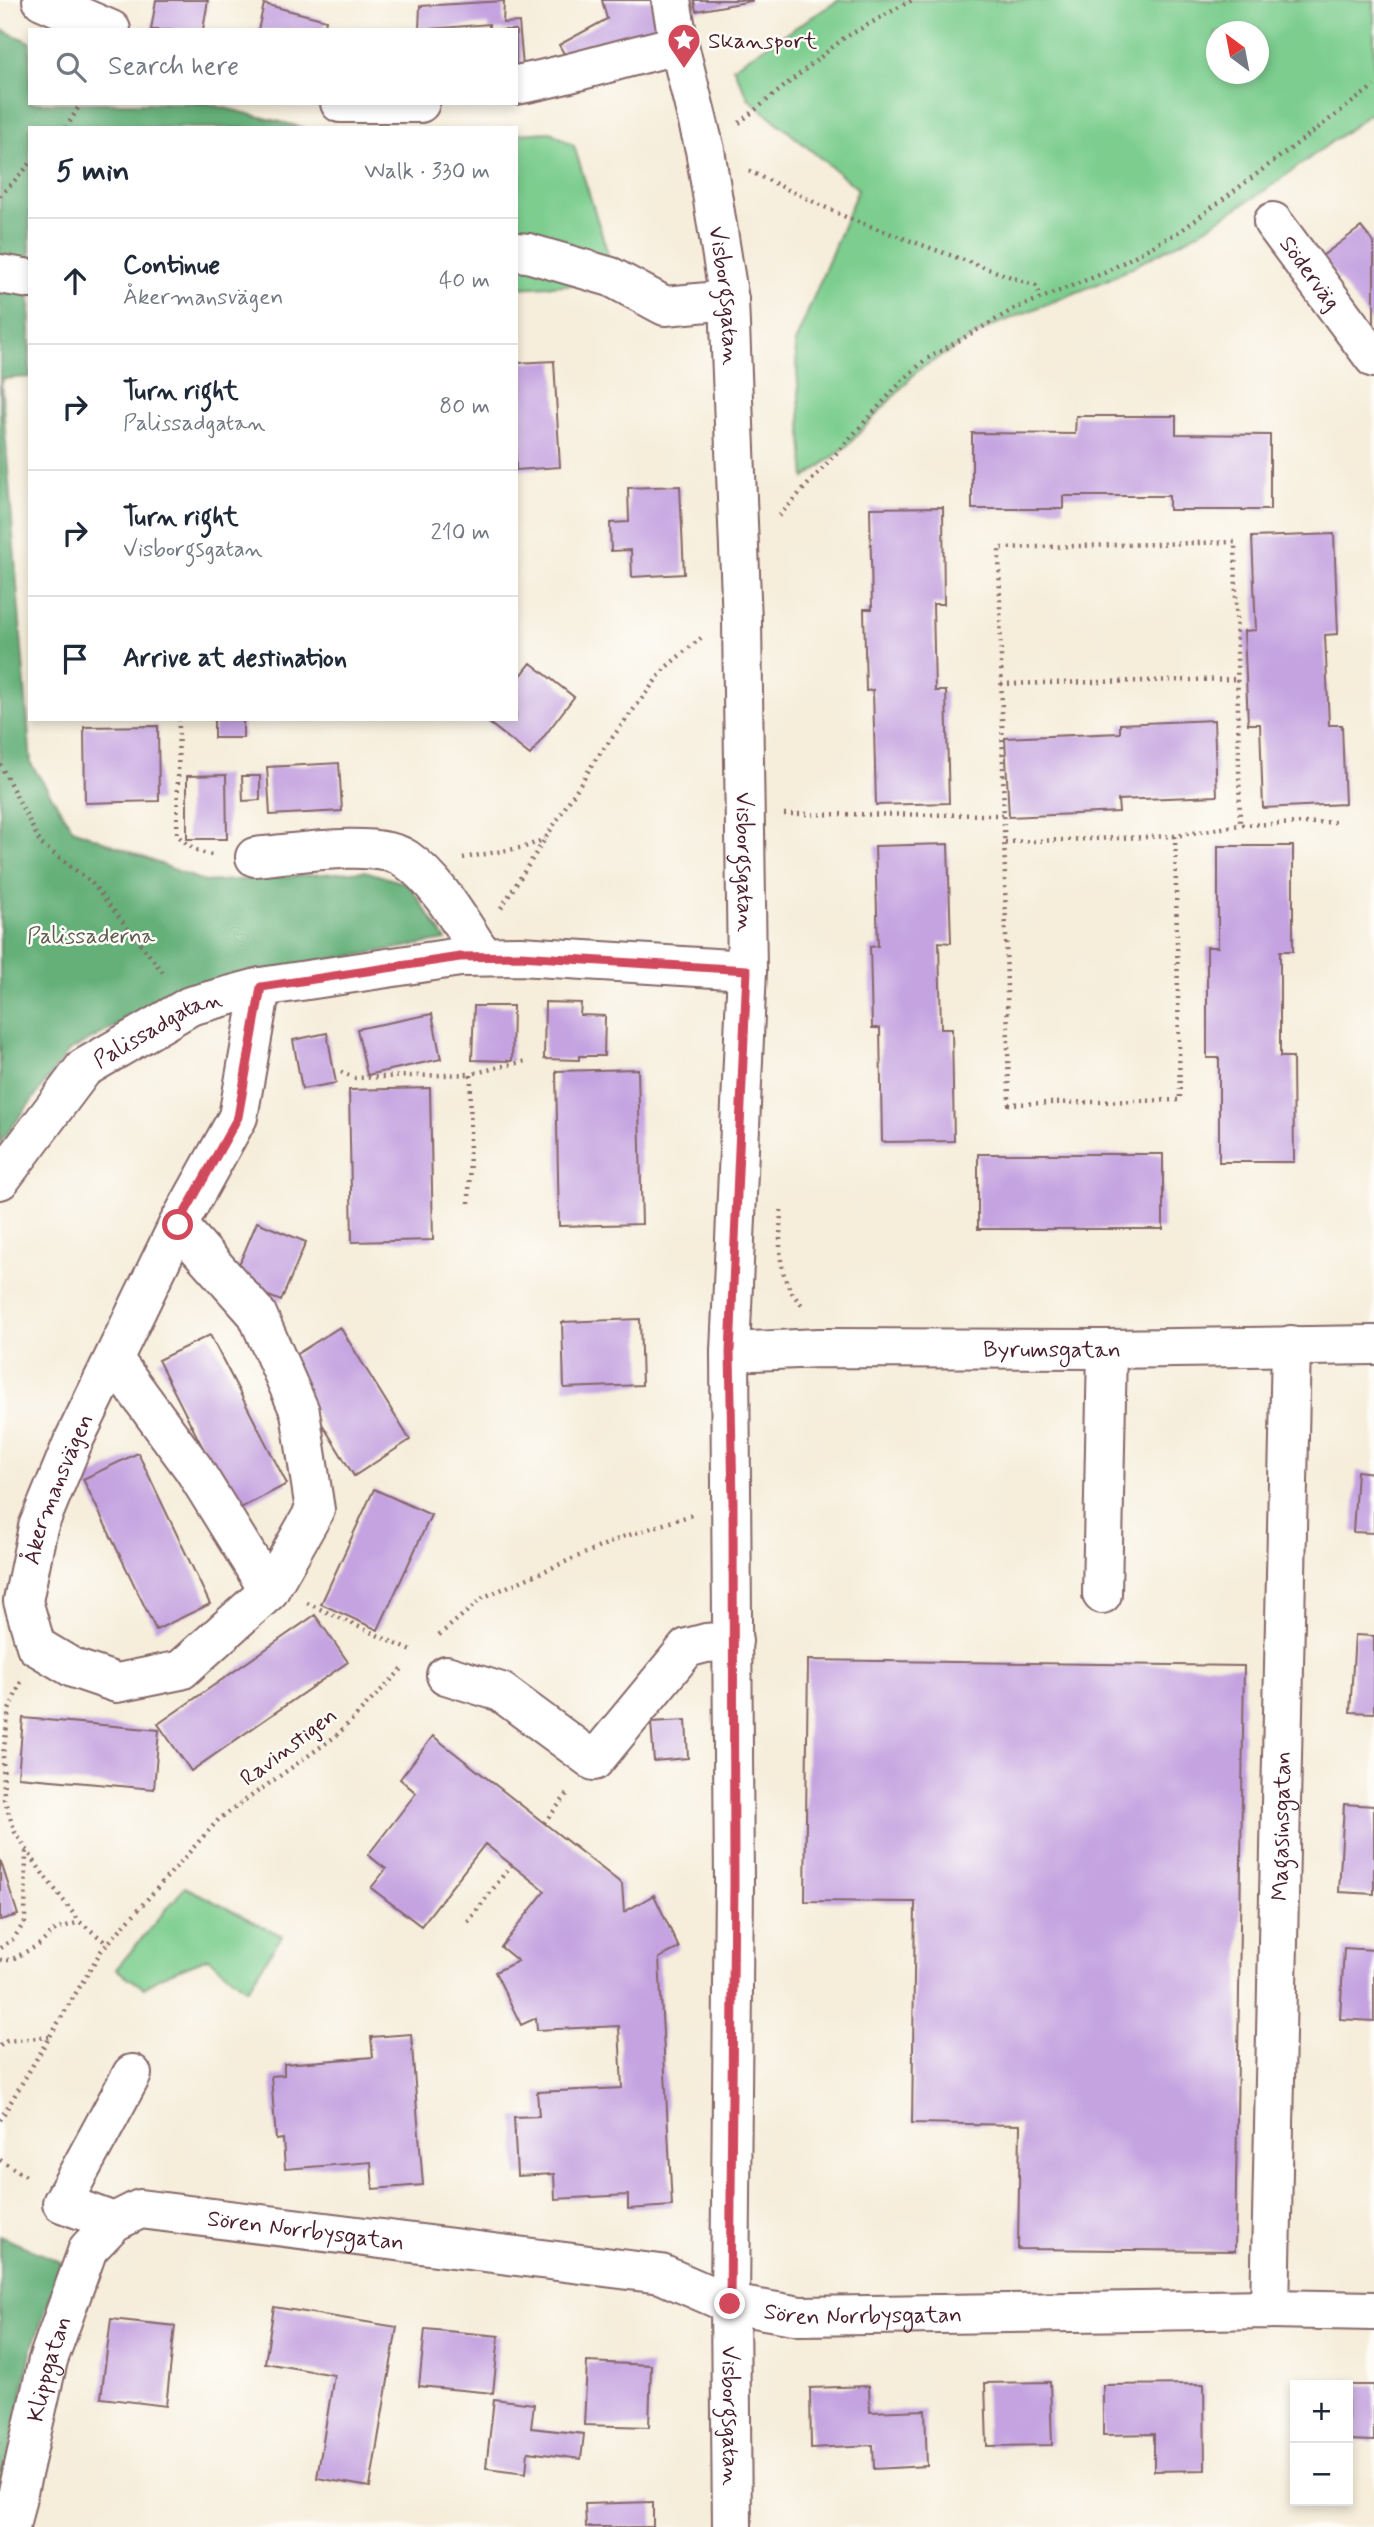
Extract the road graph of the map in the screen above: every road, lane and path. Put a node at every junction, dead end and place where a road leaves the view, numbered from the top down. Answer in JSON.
{"nodes":[{"id":1,"x":42,"y":0,"type":"edge"},
{"id":2,"x":123,"y":0,"type":"edge"},
{"id":3,"x":671,"y":0,"type":"edge"},
{"id":4,"x":912,"y":0,"type":"edge"},
{"id":5,"x":106,"y":28,"type":"edge"},
{"id":6,"x":118,"y":28,"type":"edge"},
{"id":7,"x":679,"y":46,"type":"junction"},
{"id":8,"x":518,"y":85,"type":"edge"},
{"id":9,"x":1374,"y":86,"type":"edge"},
{"id":10,"x":80,"y":105,"type":"edge"},
{"id":11,"x":67,"y":126,"type":"edge"},
{"id":12,"x":705,"y":150,"type":"junction"},
{"id":13,"x":28,"y":166,"type":"edge"},
{"id":14,"x":1,"y":191,"type":"edge"},
{"id":15,"x":1273,"y":222,"type":"dead end"},
{"id":16,"x":518,"y":252,"type":"edge"},
{"id":17,"x":0,"y":274,"type":"edge"},
{"id":18,"x":28,"y":279,"type":"edge"},
{"id":19,"x":1041,"y":296,"type":"junction"},
{"id":20,"x":729,"y":300,"type":"junction"},
{"id":21,"x":1374,"y":358,"type":"edge"},
{"id":22,"x":776,"y":521,"type":"dead end"},
{"id":23,"x":742,"y":622,"type":"junction"},
{"id":24,"x":1238,"y":679,"type":"junction"},
{"id":25,"x":1002,"y":684,"type":"junction"},
{"id":26,"x":179,"y":721,"type":"edge"},
{"id":27,"x":0,"y":764,"type":"edge"},
{"id":28,"x":744,"y":813,"type":"junction"},
{"id":29,"x":1004,"y":815,"type":"junction"},
{"id":30,"x":1337,"y":822,"type":"dead end"},
{"id":31,"x":1240,"y":825,"type":"junction"},
{"id":32,"x":1175,"y":836,"type":"junction"},
{"id":33,"x":545,"y":839,"type":"junction"},
{"id":34,"x":1005,"y":842,"type":"junction"},
{"id":35,"x":255,"y":857,"type":"joint"},
{"id":36,"x":414,"y":866,"type":"junction"},
{"id":37,"x":476,"y":946,"type":"junction"},
{"id":38,"x":747,"y":970,"type":"junction"},
{"id":39,"x":261,"y":987,"type":"junction"},
{"id":40,"x":190,"y":1006,"type":"junction"},
{"id":41,"x":525,"y":1061,"type":"dead end"},
{"id":42,"x":341,"y":1072,"type":"dead end"},
{"id":43,"x":471,"y":1074,"type":"junction"},
{"id":44,"x":0,"y":1180,"type":"edge"},
{"id":45,"x":781,"y":1200,"type":"dead end"},
{"id":46,"x":469,"y":1203,"type":"dead end"},
{"id":47,"x":178,"y":1225,"type":"junction"},
{"id":48,"x":1292,"y":1345,"type":"junction"},
{"id":49,"x":1374,"y":1345,"type":"edge"},
{"id":50,"x":819,"y":1348,"type":"junction"},
{"id":51,"x":1107,"y":1349,"type":"junction"},
{"id":52,"x":730,"y":1352,"type":"junction"},
{"id":53,"x":114,"y":1360,"type":"junction"},
{"id":54,"x":733,"y":1502,"type":"junction"},
{"id":55,"x":269,"y":1591,"type":"junction"},
{"id":56,"x":1102,"y":1594,"type":"dead end"},
{"id":57,"x":312,"y":1606,"type":"dead end"},
{"id":58,"x":436,"y":1637,"type":"dead end"},
{"id":59,"x":733,"y":1642,"type":"junction"},
{"id":60,"x":36,"y":1646,"type":"junction"},
{"id":61,"x":431,"y":1664,"type":"junction"},
{"id":62,"x":26,"y":1848,"type":"junction"},
{"id":63,"x":511,"y":1865,"type":"dead end"},
{"id":64,"x":80,"y":1922,"type":"junction"},
{"id":65,"x":468,"y":1922,"type":"dead end"},
{"id":66,"x":108,"y":1944,"type":"junction"},
{"id":67,"x":0,"y":1948,"type":"edge"},
{"id":68,"x":0,"y":1960,"type":"edge"},
{"id":69,"x":50,"y":2037,"type":"junction"},
{"id":70,"x":0,"y":2046,"type":"edge"},
{"id":71,"x":132,"y":2074,"type":"dead end"},
{"id":72,"x":0,"y":2120,"type":"edge"},
{"id":73,"x":0,"y":2160,"type":"edge"},
{"id":74,"x":28,"y":2177,"type":"dead end"},
{"id":75,"x":114,"y":2222,"type":"junction"},
{"id":76,"x":730,"y":2304,"type":"junction"},
{"id":77,"x":1270,"y":2309,"type":"junction"},
{"id":78,"x":1374,"y":2311,"type":"edge"},
{"id":79,"x":10,"y":2527,"type":"edge"},
{"id":80,"x":732,"y":2527,"type":"edge"}],
"edges":[{"from":1,"to":5,"type":"street"},
{"from":2,"to":6,"type":"street"},
{"from":3,"to":7,"type":"street","name":"Visborgsgatan"},
{"from":4,"to":12,"type":"path"},
{"from":7,"to":8,"type":"street"},
{"from":7,"to":12,"type":"street","name":"Visborgsgatan"},
{"from":9,"to":19,"type":"path"},
{"from":10,"to":11,"type":"path"},
{"from":12,"to":19,"type":"path"},
{"from":12,"to":20,"type":"street","name":"Visborgsgatan"},
{"from":13,"to":14,"type":"path"},
{"from":15,"to":21,"type":"street","name":"Söderväg"},
{"from":16,"to":20,"type":"street"},
{"from":17,"to":18,"type":"street"},
{"from":19,"to":22,"type":"path"},
{"from":20,"to":23,"type":"street","name":"Visborgsgatan"},
{"from":23,"to":28,"type":"street","name":"Visborgsgatan"},
{"from":23,"to":33,"type":"path"},
{"from":24,"to":25,"type":"path"},
{"from":24,"to":25,"type":"path"},
{"from":24,"to":31,"type":"path"},
{"from":25,"to":29,"type":"path"},
{"from":26,"to":35,"type":"path"},
{"from":27,"to":40,"type":"path"},
{"from":28,"to":29,"type":"path"},
{"from":28,"to":38,"type":"street","name":"Visborgsgatan"},
{"from":29,"to":34,"type":"path"},
{"from":30,"to":31,"type":"path"},
{"from":31,"to":32,"type":"path"},
{"from":32,"to":34,"type":"path"},
{"from":32,"to":34,"type":"path"},
{"from":33,"to":36,"type":"path"},
{"from":33,"to":37,"type":"path"},
{"from":35,"to":36,"type":"street"},
{"from":36,"to":37,"type":"street"},
{"from":37,"to":38,"type":"street","name":"Palissadgatan"},
{"from":37,"to":39,"type":"street","name":"Palissadgatan"},
{"from":38,"to":52,"type":"street","name":"Visborgsgatan"},
{"from":39,"to":40,"type":"street","name":"Palissadgatan"},
{"from":39,"to":47,"type":"street","name":"Åkermansvägen"},
{"from":40,"to":44,"type":"street","name":"Palissadgatan"},
{"from":41,"to":43,"type":"path"},
{"from":42,"to":43,"type":"path"},
{"from":43,"to":46,"type":"path"},
{"from":45,"to":50,"type":"path"},
{"from":47,"to":53,"type":"street","name":"Åkermansvägen"},
{"from":47,"to":55,"type":"street"},
{"from":48,"to":49,"type":"street","name":"Byrumsgatan"},
{"from":48,"to":51,"type":"street","name":"Byrumsgatan"},
{"from":48,"to":77,"type":"street","name":"Magasinsgatan"},
{"from":50,"to":51,"type":"street","name":"Byrumsgatan"},
{"from":50,"to":52,"type":"street","name":"Byrumsgatan"},
{"from":51,"to":56,"type":"street"},
{"from":52,"to":54,"type":"street","name":"Visborgsgatan"},
{"from":53,"to":55,"type":"street"},
{"from":53,"to":60,"type":"street","name":"Åkermansvägen"},
{"from":54,"to":58,"type":"path"},
{"from":54,"to":59,"type":"street","name":"Visborgsgatan"},
{"from":55,"to":60,"type":"street"},
{"from":57,"to":61,"type":"path"},
{"from":59,"to":61,"type":"street"},
{"from":59,"to":76,"type":"street","name":"Visborgsgatan"},
{"from":60,"to":62,"type":"path"},
{"from":61,"to":66,"type":"path","name":"Ravinstigen"},
{"from":62,"to":64,"type":"path"},
{"from":62,"to":67,"type":"path"},
{"from":63,"to":65,"type":"path"},
{"from":64,"to":66,"type":"path"},
{"from":64,"to":68,"type":"path"},
{"from":66,"to":69,"type":"path","name":"Ravinstigen"},
{"from":69,"to":70,"type":"path"},
{"from":69,"to":72,"type":"path","name":"Ravinstigen"},
{"from":71,"to":75,"type":"street"},
{"from":73,"to":74,"type":"path"},
{"from":75,"to":76,"type":"street","name":"Sören Norrbysgatan"},
{"from":75,"to":79,"type":"street","name":"Klippgatan"},
{"from":76,"to":77,"type":"street","name":"Sören Norrbysgatan"},
{"from":76,"to":80,"type":"street","name":"Visborgsgatan"},
{"from":77,"to":78,"type":"street","name":"Sören Norrbysgatan"}]}
